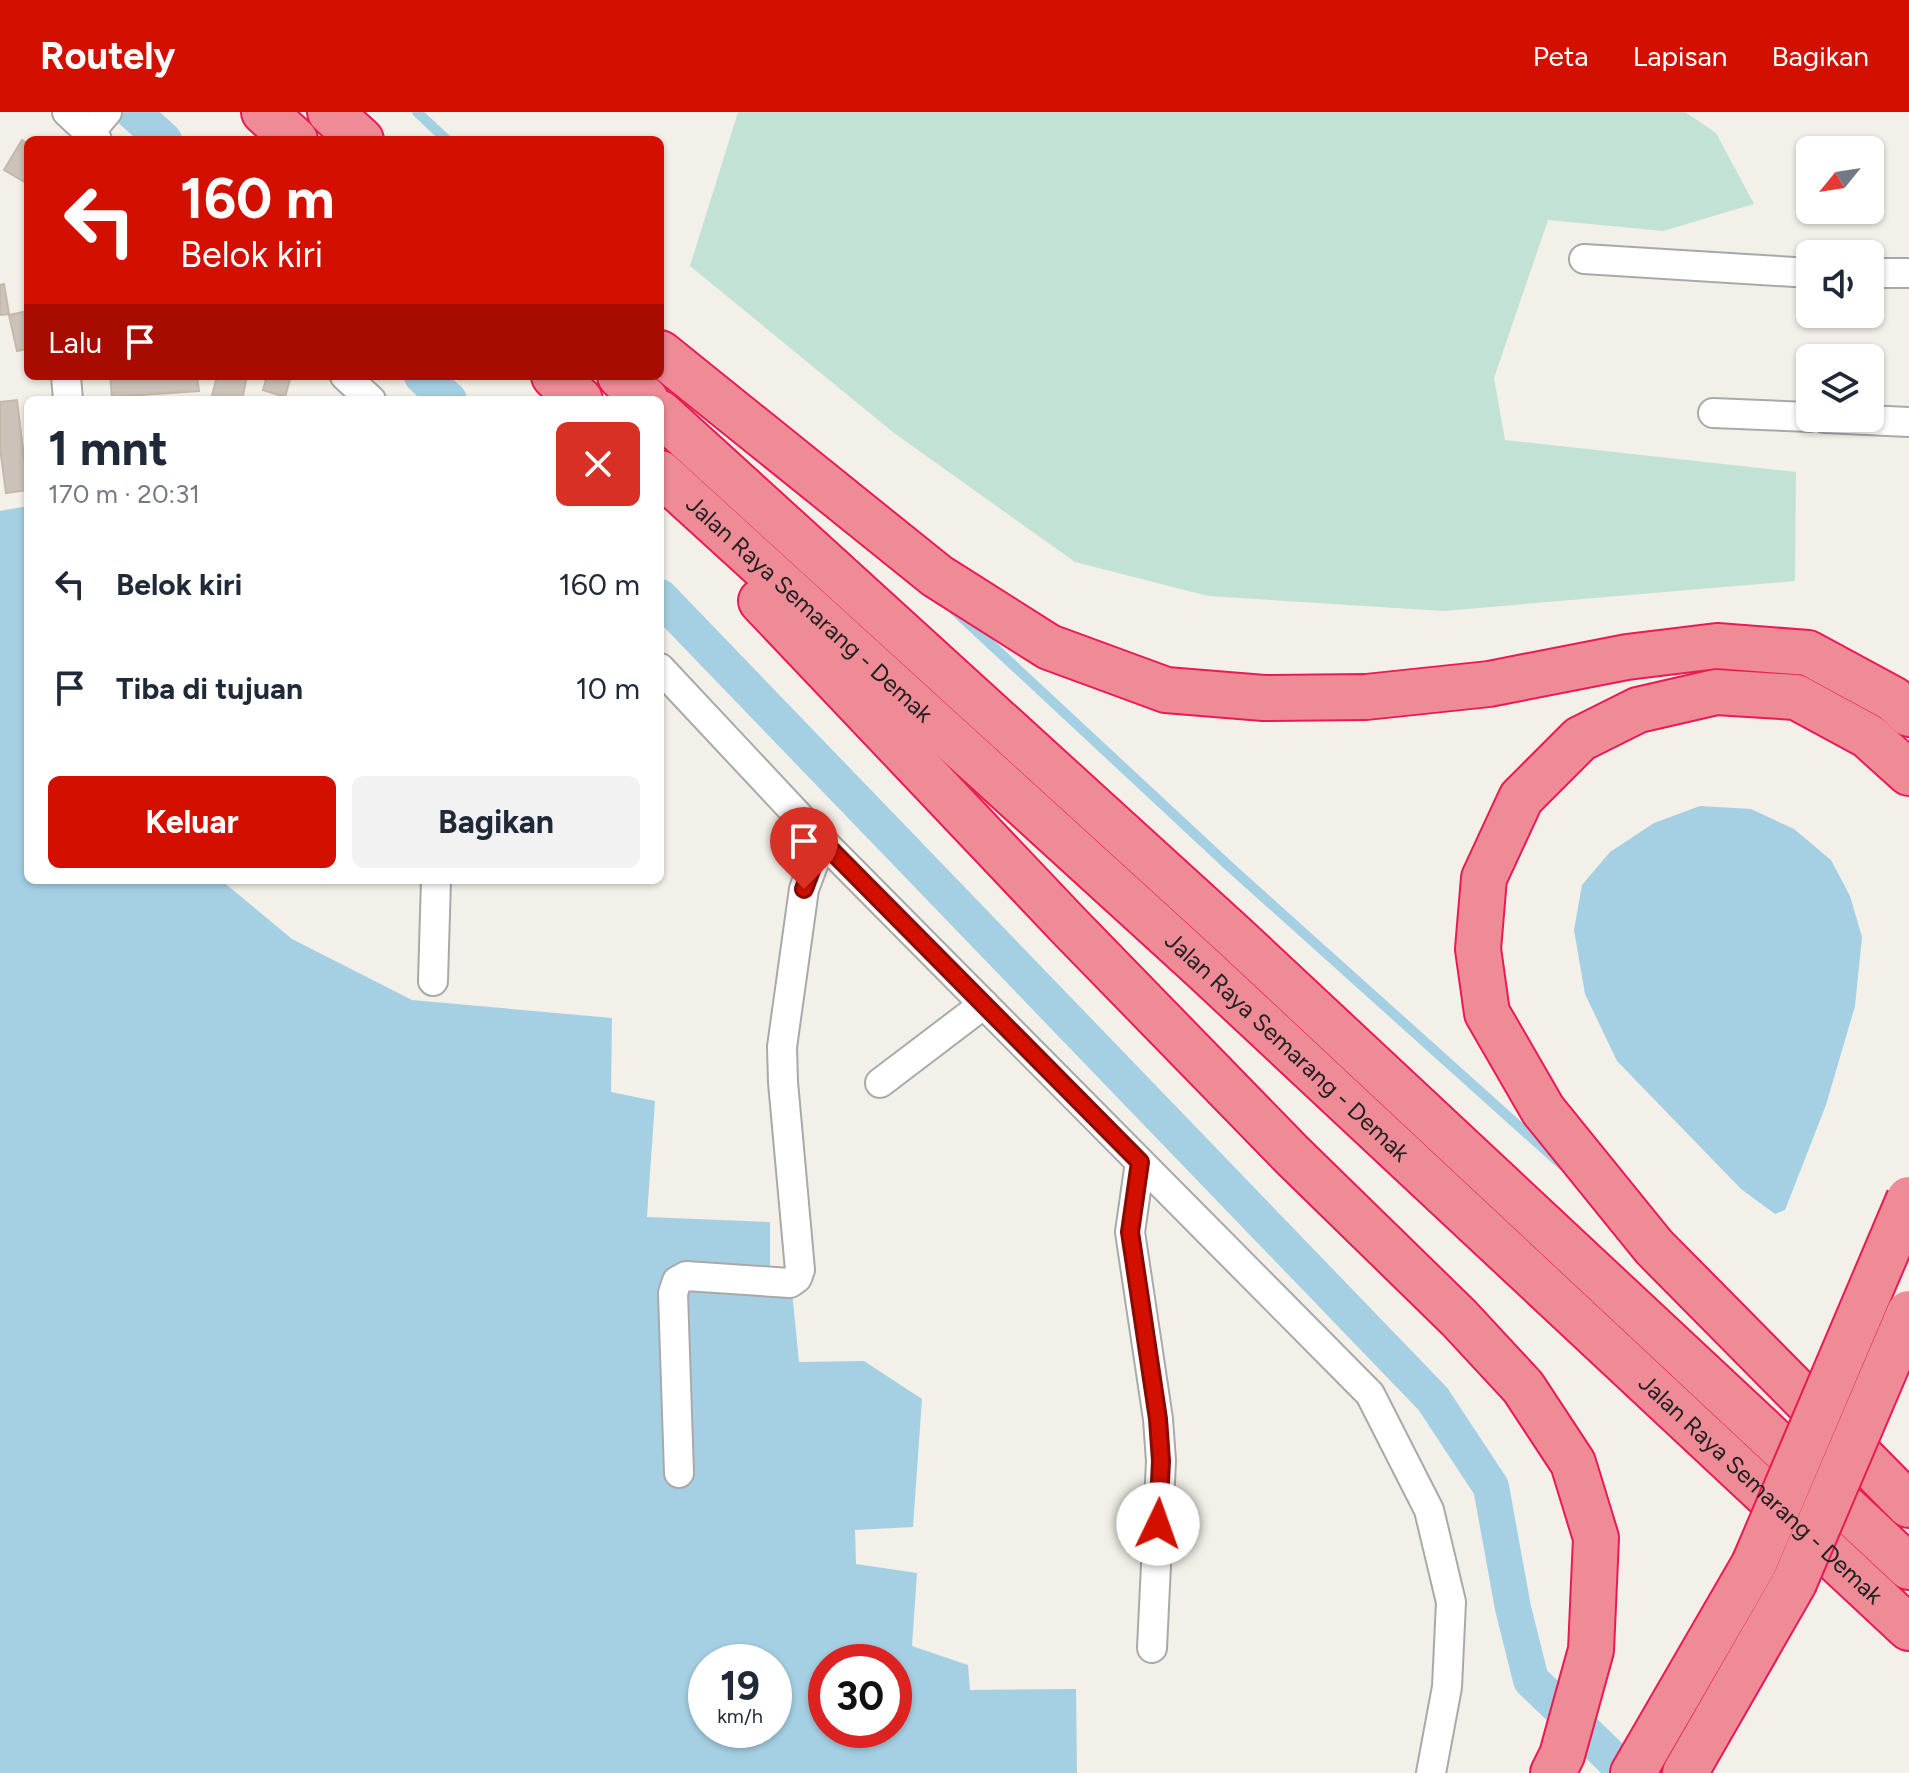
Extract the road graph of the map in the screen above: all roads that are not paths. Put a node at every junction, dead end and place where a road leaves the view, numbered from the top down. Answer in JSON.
{"nodes":[{"id":1,"x":65,"y":112,"type":"edge"},
{"id":2,"x":264,"y":112,"type":"edge"},
{"id":3,"x":330,"y":112,"type":"edge"},
{"id":4,"x":90,"y":131,"type":"edge"},
{"id":5,"x":291,"y":136,"type":"edge"},
{"id":6,"x":357,"y":136,"type":"edge"},
{"id":7,"x":1584,"y":259,"type":"dead end"},
{"id":8,"x":1796,"y":272,"type":"edge"},
{"id":9,"x":1884,"y":273,"type":"edge"},
{"id":10,"x":1909,"y":273,"type":"edge"},
{"id":11,"x":664,"y":356,"type":"edge"},
{"id":12,"x":349,"y":380,"type":"edge"},
{"id":13,"x":554,"y":380,"type":"edge"},
{"id":14,"x":556,"y":380,"type":"edge"},
{"id":15,"x":624,"y":380,"type":"edge"},
{"id":16,"x":367,"y":396,"type":"edge"},
{"id":17,"x":568,"y":396,"type":"edge"},
{"id":18,"x":575,"y":396,"type":"edge"},
{"id":19,"x":642,"y":396,"type":"edge"},
{"id":20,"x":1713,"y":413,"type":"dead end"},
{"id":21,"x":1796,"y":416,"type":"edge"},
{"id":22,"x":664,"y":417,"type":"edge"},
{"id":23,"x":1884,"y":421,"type":"edge"},
{"id":24,"x":1909,"y":422,"type":"edge"},
{"id":25,"x":664,"y":477,"type":"edge"},
{"id":26,"x":664,"y":498,"type":"edge"},
{"id":27,"x":664,"y":672,"type":"edge"},
{"id":28,"x":1909,"y":714,"type":"edge"},
{"id":29,"x":1909,"y":773,"type":"edge"},
{"id":30,"x":822,"y":841,"type":"junction"},
{"id":31,"x":436,"y":884,"type":"edge"},
{"id":32,"x":433,"y":981,"type":"dead end"},
{"id":33,"x":984,"y":1004,"type":"junction"},
{"id":34,"x":880,"y":1083,"type":"dead end"},
{"id":35,"x":1140,"y":1162,"type":"junction"},
{"id":36,"x":1909,"y":1199,"type":"edge"},
{"id":37,"x":1909,"y":1313,"type":"edge"},
{"id":38,"x":679,"y":1473,"type":"dead end"},
{"id":39,"x":1909,"y":1505,"type":"edge"},
{"id":40,"x":1909,"y":1567,"type":"edge"},
{"id":41,"x":1909,"y":1628,"type":"edge"},
{"id":42,"x":1152,"y":1648,"type":"dead end"},
{"id":43,"x":1431,"y":1773,"type":"edge"},
{"id":44,"x":1553,"y":1773,"type":"edge"},
{"id":45,"x":1633,"y":1773,"type":"edge"},
{"id":46,"x":1685,"y":1773,"type":"edge"}],
"edges":[{"from":1,"to":4,"type":"street"},
{"from":2,"to":5,"type":"highway"},
{"from":3,"to":6,"type":"highway"},
{"from":7,"to":8,"type":"street"},
{"from":9,"to":10,"type":"street"},
{"from":11,"to":28,"type":"highway"},
{"from":12,"to":16,"type":"street"},
{"from":13,"to":17,"type":"highway"},
{"from":14,"to":18,"type":"highway"},
{"from":15,"to":19,"type":"highway"},
{"from":20,"to":21,"type":"street"},
{"from":22,"to":40,"type":"highway","name":"Jalan Raya Semarang - Demak"},
{"from":23,"to":24,"type":"street"},
{"from":25,"to":41,"type":"highway","name":"Jalan Raya Semarang - Demak"},
{"from":26,"to":44,"type":"highway"},
{"from":27,"to":30,"type":"street"},
{"from":29,"to":39,"type":"highway","bridge":true},
{"from":30,"to":33,"type":"street"},
{"from":30,"to":38,"type":"street"},
{"from":31,"to":32,"type":"street"},
{"from":33,"to":34,"type":"street"},
{"from":33,"to":35,"type":"street"},
{"from":35,"to":42,"type":"street"},
{"from":35,"to":43,"type":"street"},
{"from":36,"to":45,"type":"highway","bridge":true},
{"from":37,"to":46,"type":"highway","bridge":true}]}
